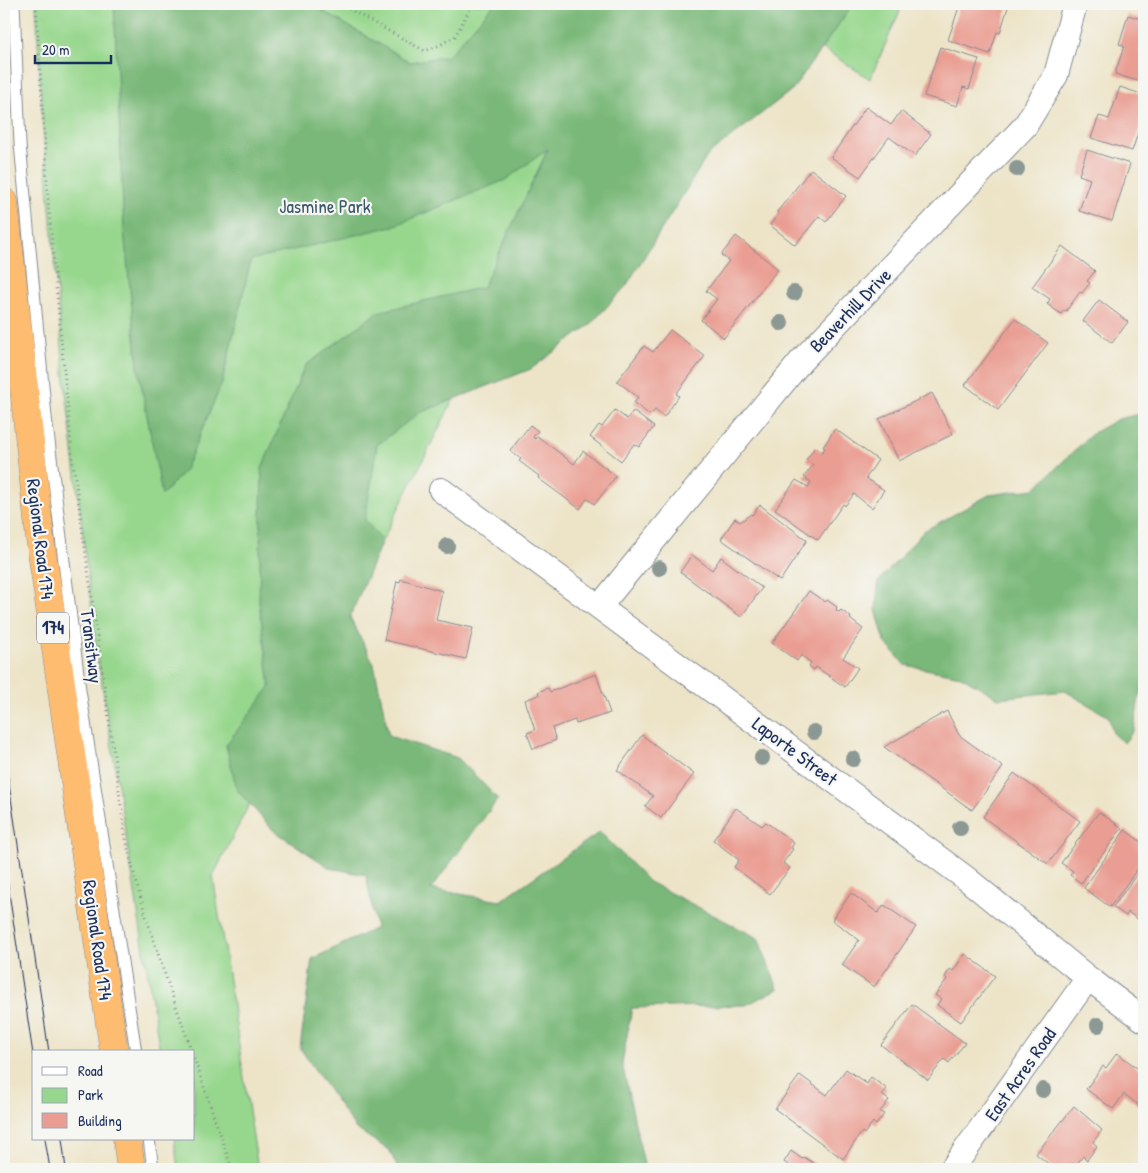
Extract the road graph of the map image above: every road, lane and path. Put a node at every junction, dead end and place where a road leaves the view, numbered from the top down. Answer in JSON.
{"nodes":[{"id":1,"x":14,"y":4,"type":"edge"},
{"id":2,"x":36,"y":4,"type":"edge"},
{"id":3,"x":340,"y":4,"type":"edge"},
{"id":4,"x":473,"y":4,"type":"edge"},
{"id":5,"x":1075,"y":4,"type":"edge"},
{"id":6,"x":4,"y":202,"type":"edge"},
{"id":7,"x":441,"y":490,"type":"dead end"},
{"id":8,"x":600,"y":606,"type":"junction"},
{"id":9,"x":1088,"y":978,"type":"junction"},
{"id":10,"x":1144,"y":1020,"type":"edge"},
{"id":11,"x":114,"y":1050,"type":"edge"},
{"id":12,"x":136,"y":1050,"type":"edge"},
{"id":13,"x":191,"y":1050,"type":"edge"},
{"id":14,"x":195,"y":1061,"type":"edge"},
{"id":15,"x":127,"y":1140,"type":"edge"},
{"id":16,"x":149,"y":1140,"type":"edge"},
{"id":17,"x":131,"y":1169,"type":"edge"},
{"id":18,"x":153,"y":1169,"type":"edge"},
{"id":19,"x":232,"y":1169,"type":"edge"},
{"id":20,"x":952,"y":1169,"type":"edge"}],
"edges":[{"from":1,"to":12,"type":"lane","name":"Transitway"},
{"from":2,"to":13,"type":"path"},
{"from":3,"to":4,"type":"path"},
{"from":5,"to":8,"type":"street","name":"Beaverhill Drive"},
{"from":6,"to":11,"type":"highway","name":"Regional Road 174","number":"174"},
{"from":7,"to":8,"type":"street","name":"Laporte Street"},
{"from":8,"to":9,"type":"street","name":"Laporte Street"},
{"from":9,"to":10,"type":"street","name":"Laporte Street"},
{"from":9,"to":20,"type":"street","name":"East Acres Road"},
{"from":14,"to":19,"type":"path"},
{"from":15,"to":17,"type":"highway"},
{"from":16,"to":18,"type":"lane"}]}
